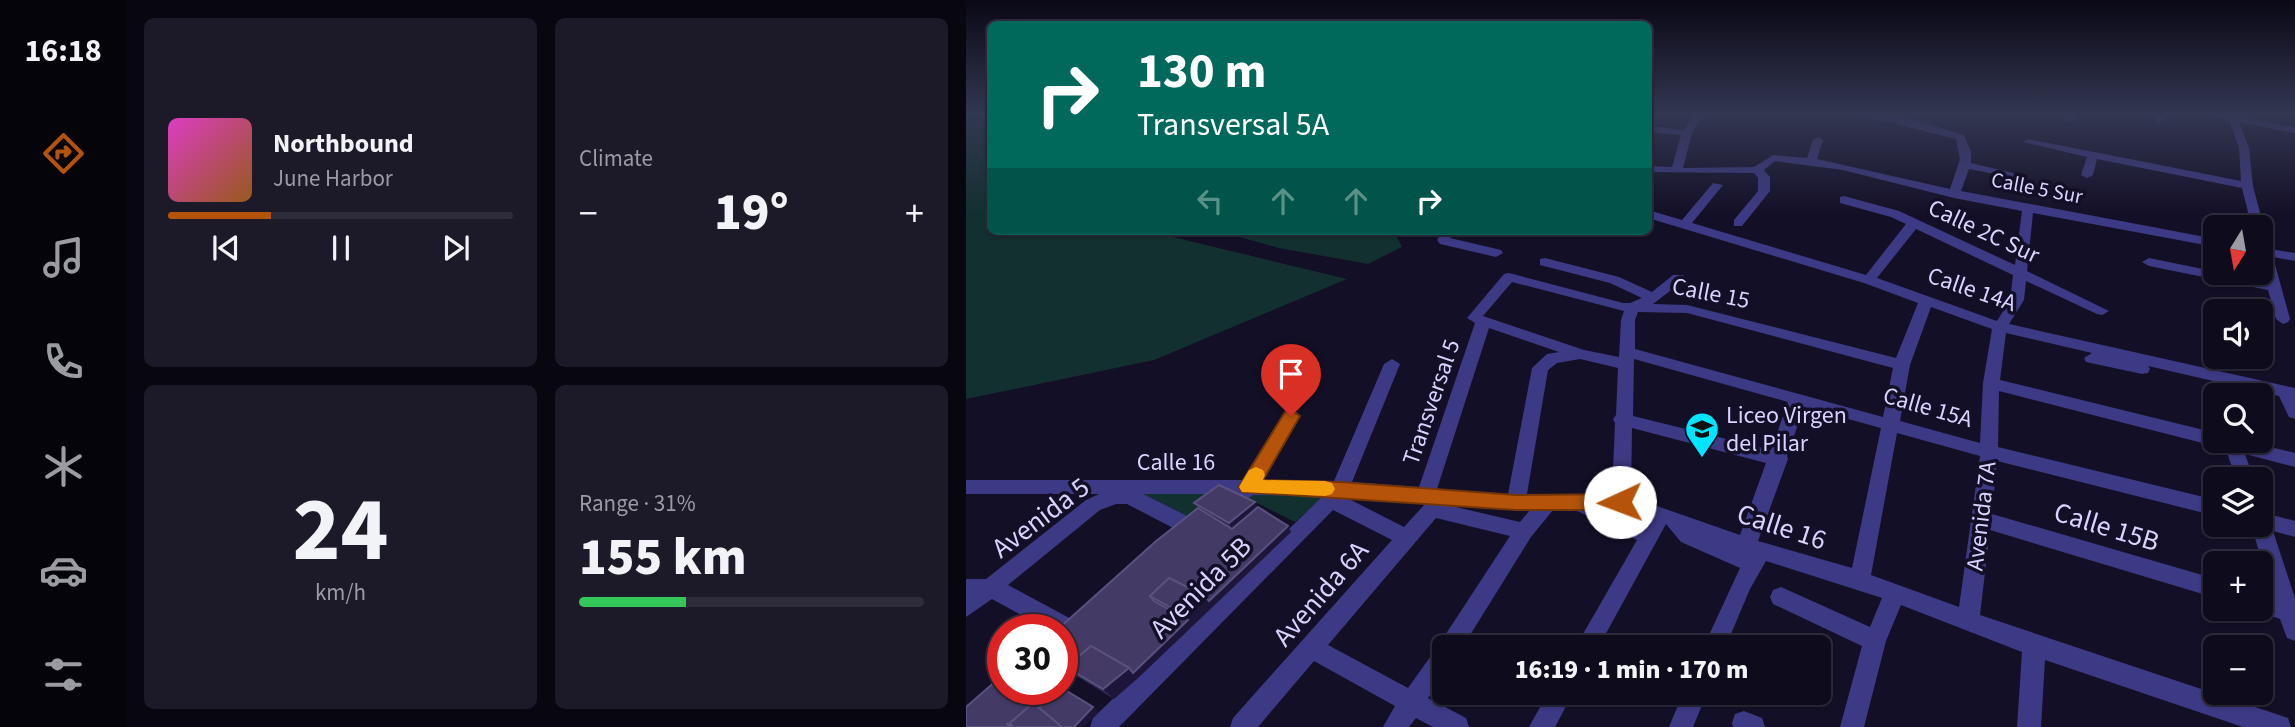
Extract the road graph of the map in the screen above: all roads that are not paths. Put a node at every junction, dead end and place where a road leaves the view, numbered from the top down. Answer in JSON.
{"nodes":[{"id":1,"x":1683,"y":147,"type":"edge"},
{"id":2,"x":1816,"y":147,"type":"edge"},
{"id":3,"x":1965,"y":147,"type":"edge"},
{"id":4,"x":2051,"y":147,"type":"edge"},
{"id":5,"x":2244,"y":147,"type":"edge"},
{"id":6,"x":2093,"y":156,"type":"junction"},
{"id":7,"x":1811,"y":162,"type":"junction"},
{"id":8,"x":1966,"y":165,"type":"junction"},
{"id":9,"x":1652,"y":169,"type":"edge"},
{"id":10,"x":1757,"y":170,"type":"junction"},
{"id":11,"x":1676,"y":171,"type":"junction"},
{"id":12,"x":2015,"y":175,"type":"dead end"},
{"id":13,"x":2087,"y":176,"type":"dead end"},
{"id":14,"x":1717,"y":185,"type":"dead end"},
{"id":15,"x":2247,"y":186,"type":"junction"},
{"id":16,"x":1954,"y":194,"type":"junction"},
{"id":17,"x":1844,"y":201,"type":"dead end"},
{"id":18,"x":2028,"y":208,"type":"junction"},
{"id":19,"x":1652,"y":215,"type":"edge"},
{"id":20,"x":2255,"y":215,"type":"edge"},
{"id":21,"x":1738,"y":223,"type":"dead end"},
{"id":22,"x":1913,"y":224,"type":"junction"},
{"id":23,"x":1684,"y":225,"type":"junction"},
{"id":24,"x":1446,"y":235,"type":"edge"},
{"id":25,"x":2203,"y":241,"type":"edge"},
{"id":26,"x":2273,"y":250,"type":"edge"},
{"id":27,"x":1496,"y":253,"type":"dead end"},
{"id":28,"x":2295,"y":257,"type":"edge"},
{"id":29,"x":2149,"y":261,"type":"dead end"},
{"id":30,"x":1545,"y":262,"type":"dead end"},
{"id":31,"x":2019,"y":271,"type":"junction"},
{"id":32,"x":1678,"y":278,"type":"dead end"},
{"id":33,"x":1869,"y":280,"type":"junction"},
{"id":34,"x":2272,"y":287,"type":"joint"},
{"id":35,"x":1653,"y":298,"type":"junction"},
{"id":36,"x":1927,"y":299,"type":"junction"},
{"id":37,"x":1633,"y":307,"type":"junction"},
{"id":38,"x":2102,"y":311,"type":"dead end"},
{"id":39,"x":2283,"y":320,"type":"dead end"},
{"id":40,"x":1479,"y":321,"type":"junction"},
{"id":41,"x":1999,"y":331,"type":"junction"},
{"id":42,"x":1581,"y":354,"type":"junction"},
{"id":43,"x":1626,"y":358,"type":"junction"},
{"id":44,"x":1392,"y":364,"type":"dead end"},
{"id":45,"x":1902,"y":365,"type":"junction"},
{"id":46,"x":1991,"y":383,"type":"junction"},
{"id":47,"x":2203,"y":383,"type":"edge"},
{"id":48,"x":1798,"y":398,"type":"junction"},
{"id":49,"x":2273,"y":399,"type":"edge"},
{"id":50,"x":2291,"y":401,"type":"edge"},
{"id":51,"x":1291,"y":416,"type":"dead end"},
{"id":52,"x":1622,"y":419,"type":"junction"},
{"id":53,"x":1890,"y":424,"type":"junction"},
{"id":54,"x":2203,"y":437,"type":"edge"},
{"id":55,"x":1989,"y":452,"type":"junction"},
{"id":56,"x":2267,"y":453,"type":"edge"},
{"id":57,"x":1779,"y":459,"type":"junction"},
{"id":58,"x":2295,"y":460,"type":"edge"},
{"id":59,"x":966,"y":487,"type":"edge"},
{"id":60,"x":1240,"y":488,"type":"junction"},
{"id":61,"x":1109,"y":492,"type":"junction"},
{"id":62,"x":1336,"y":495,"type":"junction"},
{"id":63,"x":1433,"y":500,"type":"junction"},
{"id":64,"x":1516,"y":502,"type":"junction"},
{"id":65,"x":1548,"y":502,"type":"junction"},
{"id":66,"x":1620,"y":502,"type":"junction"},
{"id":67,"x":1578,"y":503,"type":"junction"},
{"id":68,"x":2203,"y":505,"type":"edge"},
{"id":69,"x":1252,"y":508,"type":"edge"},
{"id":70,"x":1200,"y":515,"type":"junction"},
{"id":71,"x":1668,"y":517,"type":"junction"},
{"id":72,"x":1982,"y":519,"type":"junction"},
{"id":73,"x":2273,"y":524,"type":"edge"},
{"id":74,"x":2295,"y":529,"type":"edge"},
{"id":75,"x":1524,"y":531,"type":"junction"},
{"id":76,"x":1650,"y":537,"type":"junction"},
{"id":77,"x":2266,"y":537,"type":"edge"},
{"id":78,"x":1407,"y":538,"type":"junction"},
{"id":79,"x":1168,"y":540,"type":"edge"},
{"id":80,"x":1753,"y":553,"type":"junction"},
{"id":81,"x":1860,"y":580,"type":"junction"},
{"id":82,"x":2203,"y":585,"type":"edge"},
{"id":83,"x":966,"y":588,"type":"edge"},
{"id":84,"x":993,"y":588,"type":"junction"},
{"id":85,"x":1895,"y":593,"type":"junction"},
{"id":86,"x":1781,"y":597,"type":"dead end"},
{"id":87,"x":966,"y":607,"type":"edge"},
{"id":88,"x":2273,"y":609,"type":"edge"},
{"id":89,"x":1045,"y":614,"type":"edge"},
{"id":90,"x":2293,"y":619,"type":"edge"},
{"id":91,"x":1968,"y":621,"type":"junction"},
{"id":92,"x":1457,"y":635,"type":"edge"},
{"id":93,"x":1594,"y":635,"type":"edge"},
{"id":94,"x":1719,"y":635,"type":"edge"},
{"id":95,"x":1875,"y":641,"type":"junction"},
{"id":96,"x":2034,"y":646,"type":"junction"},
{"id":97,"x":1312,"y":649,"type":"junction"},
{"id":98,"x":1432,"y":673,"type":"edge"},
{"id":99,"x":1412,"y":704,"type":"junction"},
{"id":100,"x":1553,"y":705,"type":"edge"},
{"id":101,"x":1690,"y":705,"type":"edge"},
{"id":102,"x":1088,"y":706,"type":"edge"},
{"id":103,"x":1110,"y":724,"type":"edge"},
{"id":104,"x":1242,"y":727,"type":"edge"},
{"id":105,"x":1395,"y":727,"type":"edge"},
{"id":106,"x":1457,"y":727,"type":"edge"},
{"id":107,"x":1541,"y":727,"type":"edge"},
{"id":108,"x":1681,"y":727,"type":"edge"},
{"id":109,"x":1852,"y":727,"type":"edge"},
{"id":110,"x":2029,"y":727,"type":"edge"},
{"id":111,"x":2278,"y":727,"type":"edge"}],
"edges":[{"from":1,"to":11,"type":"street"},
{"from":2,"to":7,"type":"street"},
{"from":3,"to":8,"type":"street"},
{"from":4,"to":6,"type":"street"},
{"from":5,"to":15,"type":"street"},
{"from":6,"to":13,"type":"street"},
{"from":6,"to":15,"type":"street"},
{"from":7,"to":10,"type":"street","name":"Calle 5 Sur"},
{"from":7,"to":16,"type":"street","name":"Calle 5 Sur"},
{"from":8,"to":12,"type":"street"},
{"from":8,"to":16,"type":"street"},
{"from":9,"to":11,"type":"street","name":"Calle 5 Sur"},
{"from":10,"to":11,"type":"street","name":"Calle 5 Sur"},
{"from":10,"to":21,"type":"street"},
{"from":14,"to":23,"type":"street"},
{"from":15,"to":20,"type":"street"},
{"from":16,"to":18,"type":"street","name":"Calle 5 Sur"},
{"from":17,"to":22,"type":"street","name":"Calle 2C Sur"},
{"from":18,"to":25,"type":"street","name":"Calle 5 Sur"},
{"from":18,"to":31,"type":"street"},
{"from":19,"to":23,"type":"street","name":"Calle 14A"},
{"from":22,"to":31,"type":"street","name":"Calle 2C Sur"},
{"from":22,"to":33,"type":"street"},
{"from":23,"to":33,"type":"street","name":"Calle 14A"},
{"from":24,"to":27,"type":"street"},
{"from":26,"to":28,"type":"street"},
{"from":29,"to":34,"type":"street"},
{"from":30,"to":35,"type":"street"},
{"from":31,"to":38,"type":"street","name":"Calle 2C Sur"},
{"from":31,"to":41,"type":"street"},
{"from":32,"to":35,"type":"street"},
{"from":33,"to":36,"type":"street","name":"Calle 14A"},
{"from":34,"to":39,"type":"street"},
{"from":35,"to":37,"type":"street"},
{"from":36,"to":41,"type":"street","name":"Calle 14A"},
{"from":36,"to":45,"type":"street"},
{"from":37,"to":40,"type":"street","name":"Calle 15"},
{"from":37,"to":43,"type":"street"},
{"from":37,"to":45,"type":"street","name":"Calle 15"},
{"from":40,"to":42,"type":"street","name":"Calle 15A"},
{"from":40,"to":63,"type":"street","name":"Transversal 5"},
{"from":41,"to":46,"type":"street","name":"Avenida 7A"},
{"from":41,"to":47,"type":"street","name":"Calle 14A"},
{"from":41,"to":50,"type":"street","name":"Calle 14A"},
{"from":42,"to":43,"type":"street","name":"Calle 15A"},
{"from":42,"to":64,"type":"street"},
{"from":43,"to":48,"type":"street","name":"Calle 15A"},
{"from":43,"to":52,"type":"street"},
{"from":44,"to":62,"type":"street"},
{"from":45,"to":53,"type":"street"},
{"from":46,"to":54,"type":"street"},
{"from":46,"to":55,"type":"street","name":"Avenida 7A"},
{"from":48,"to":53,"type":"street","name":"Calle 15A"},
{"from":48,"to":57,"type":"street"},
{"from":49,"to":50,"type":"street","name":"Calle 14A"},
{"from":51,"to":60,"type":"street"},
{"from":52,"to":57,"type":"street"},
{"from":52,"to":66,"type":"street"},
{"from":53,"to":55,"type":"street","name":"Calle 15A"},
{"from":53,"to":81,"type":"street"},
{"from":55,"to":68,"type":"street","name":"Calle 15A"},
{"from":55,"to":72,"type":"street","name":"Avenida 7A"},
{"from":56,"to":58,"type":"street"},
{"from":57,"to":80,"type":"street"},
{"from":59,"to":61,"type":"street","name":"Calle 16"},
{"from":60,"to":61,"type":"street","name":"Calle 16"},
{"from":60,"to":62,"type":"street","name":"Calle 16"},
{"from":60,"to":69,"type":"street","name":"Calle 16"},
{"from":60,"to":70,"type":"street"},
{"from":61,"to":70,"type":"street"},
{"from":61,"to":84,"type":"street","name":"Avenida 5"},
{"from":62,"to":63,"type":"street","name":"Calle 16"},
{"from":62,"to":78,"type":"street"},
{"from":62,"to":103,"type":"street","name":"Avenida 5B"},
{"from":63,"to":64,"type":"street","name":"Calle 16"},
{"from":63,"to":75,"type":"street"},
{"from":63,"to":78,"type":"street","name":"Avenida 6A"},
{"from":64,"to":65,"type":"street","name":"Calle 16"},
{"from":65,"to":67,"type":"street","name":"Calle 16"},
{"from":65,"to":75,"type":"street"},
{"from":66,"to":67,"type":"street","name":"Calle 16"},
{"from":66,"to":71,"type":"street","name":"Calle 16"},
{"from":67,"to":76,"type":"street"},
{"from":70,"to":79,"type":"street"},
{"from":71,"to":76,"type":"street"},
{"from":71,"to":80,"type":"street","name":"Calle 16"},
{"from":72,"to":82,"type":"street","name":"Calle 15B"},
{"from":72,"to":91,"type":"street","name":"Avenida 7A"},
{"from":73,"to":74,"type":"street"},
{"from":75,"to":92,"type":"street"},
{"from":76,"to":93,"type":"street"},
{"from":77,"to":90,"type":"street"},
{"from":78,"to":97,"type":"street","name":"Avenida 6A"},
{"from":80,"to":81,"type":"street","name":"Calle 16"},
{"from":80,"to":94,"type":"street"},
{"from":81,"to":85,"type":"street","name":"Calle 16"},
{"from":83,"to":84,"type":"street"},
{"from":84,"to":87,"type":"street","name":"Avenida 5"},
{"from":84,"to":89,"type":"street"},
{"from":85,"to":91,"type":"street","name":"Calle 16"},
{"from":85,"to":95,"type":"street"},
{"from":86,"to":95,"type":"street"},
{"from":88,"to":90,"type":"street"},
{"from":91,"to":96,"type":"street","name":"Calle 16"},
{"from":95,"to":109,"type":"street"},
{"from":96,"to":110,"type":"street"},
{"from":96,"to":111,"type":"street","name":"Calle 16"},
{"from":97,"to":99,"type":"street"},
{"from":97,"to":104,"type":"street","name":"Avenida 6A"},
{"from":98,"to":99,"type":"street"},
{"from":99,"to":105,"type":"street"},
{"from":99,"to":106,"type":"street"},
{"from":100,"to":107,"type":"street"},
{"from":101,"to":108,"type":"street"},
{"from":102,"to":103,"type":"street"}]}
